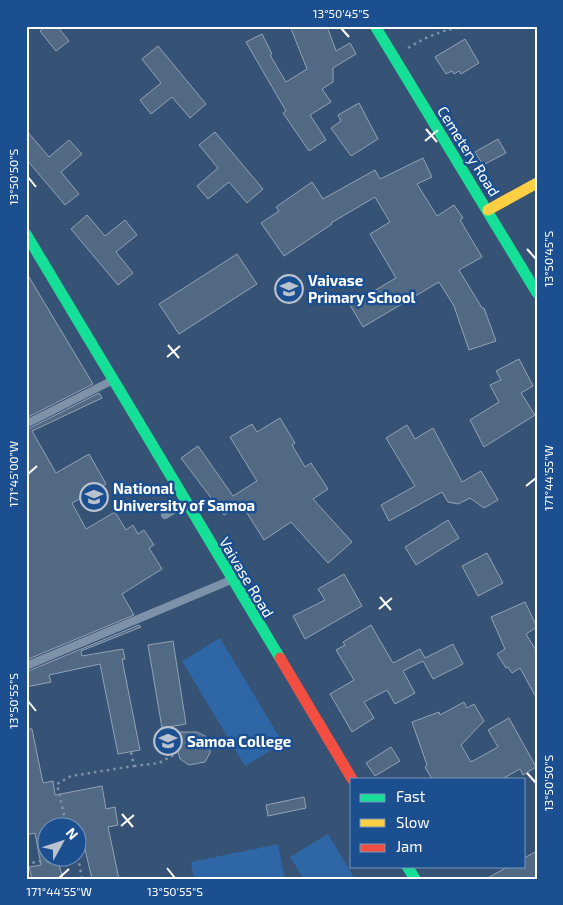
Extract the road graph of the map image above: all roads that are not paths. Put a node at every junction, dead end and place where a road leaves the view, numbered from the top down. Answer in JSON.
{"nodes":[{"id":1,"x":375,"y":26,"type":"edge"},
{"id":2,"x":537,"y":183,"type":"edge"},
{"id":3,"x":488,"y":210,"type":"junction"},
{"id":4,"x":26,"y":234,"type":"edge"},
{"id":5,"x":537,"y":293,"type":"edge"},
{"id":6,"x":113,"y":381,"type":"junction"},
{"id":7,"x":26,"y":424,"type":"edge"},
{"id":8,"x":186,"y":502,"type":"junction"},
{"id":9,"x":165,"y":515,"type":"dead end"},
{"id":10,"x":231,"y":580,"type":"junction"},
{"id":11,"x":26,"y":666,"type":"edge"},
{"id":12,"x":351,"y":778,"type":"edge"},
{"id":13,"x":408,"y":868,"type":"edge"},
{"id":14,"x":415,"y":879,"type":"edge"}],
"edges":[{"from":1,"to":3,"type":"main road","name":"Cemetery Road"},
{"from":2,"to":3,"type":"main road"},
{"from":3,"to":5,"type":"main road","name":"Cemetery Road"},
{"from":4,"to":6,"type":"main road","name":"Vaivase Road"},
{"from":6,"to":7,"type":"lane"},
{"from":6,"to":8,"type":"main road","name":"Vaivase Road"},
{"from":8,"to":9,"type":"lane"},
{"from":8,"to":10,"type":"main road","name":"Vaivase Road"},
{"from":10,"to":11,"type":"lane"},
{"from":10,"to":12,"type":"main road","name":"Vaivase Road"},
{"from":13,"to":14,"type":"main road"}]}
